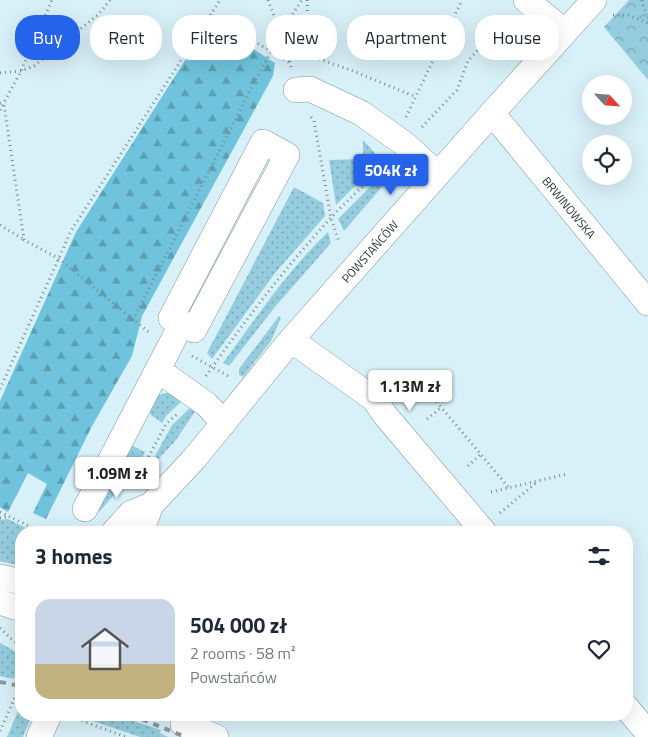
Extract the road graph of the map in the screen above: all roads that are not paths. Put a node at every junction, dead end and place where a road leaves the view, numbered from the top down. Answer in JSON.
{"nodes":[{"id":1,"x":594,"y":0,"type":"edge"},
{"id":2,"x":518,"y":7,"type":"edge"},
{"id":3,"x":565,"y":32,"type":"junction"},
{"id":4,"x":296,"y":90,"type":"road end"},
{"id":5,"x":492,"y":113,"type":"junction"},
{"id":6,"x":437,"y":174,"type":"junction"},
{"id":7,"x":648,"y":303,"type":"edge"},
{"id":8,"x":176,"y":334,"type":"junction"},
{"id":9,"x":291,"y":340,"type":"junction"},
{"id":10,"x":158,"y":370,"type":"junction"},
{"id":11,"x":224,"y":423,"type":"junction"},
{"id":12,"x":151,"y":505,"type":"junction"},
{"id":13,"x":85,"y":509,"type":"dead end"},
{"id":14,"x":120,"y":526,"type":"edge"},
{"id":15,"x":143,"y":526,"type":"edge"},
{"id":16,"x":478,"y":526,"type":"edge"},
{"id":17,"x":0,"y":577,"type":"edge"},
{"id":18,"x":15,"y":581,"type":"edge"},
{"id":19,"x":0,"y":602,"type":"edge"},
{"id":20,"x":15,"y":607,"type":"edge"},
{"id":21,"x":633,"y":715,"type":"edge"},
{"id":22,"x":46,"y":721,"type":"edge"},
{"id":23,"x":184,"y":725,"type":"edge"},
{"id":24,"x":648,"y":733,"type":"edge"},
{"id":25,"x":39,"y":737,"type":"edge"},
{"id":26,"x":216,"y":737,"type":"edge"}],
"edges":[{"from":1,"to":3,"type":"street","name":"POWSTAŃCÓW"},
{"from":2,"to":3,"type":"street"},
{"from":3,"to":5,"type":"street","name":"POWSTAŃCÓW"},
{"from":4,"to":6,"type":"street"},
{"from":5,"to":6,"type":"street","name":"POWSTAŃCÓW"},
{"from":5,"to":7,"type":"street","name":"BRWINOWSKA"},
{"from":6,"to":9,"type":"street","name":"POWSTAŃCÓW"},
{"from":8,"to":8,"type":"street"},
{"from":8,"to":10,"type":"street"},
{"from":9,"to":11,"type":"street","name":"POWSTAŃCÓW"},
{"from":9,"to":16,"type":"street"},
{"from":10,"to":11,"type":"street"},
{"from":10,"to":13,"type":"street"},
{"from":11,"to":12,"type":"street","name":"POWSTAŃCÓW"},
{"from":12,"to":14,"type":"street","name":"POWSTAŃCÓW"},
{"from":12,"to":15,"type":"street","name":"POWSTAŃCÓW"},
{"from":17,"to":18,"type":"street"},
{"from":19,"to":20,"type":"street"},
{"from":21,"to":24,"type":"street"},
{"from":22,"to":25,"type":"street"},
{"from":23,"to":26,"type":"street"}]}
